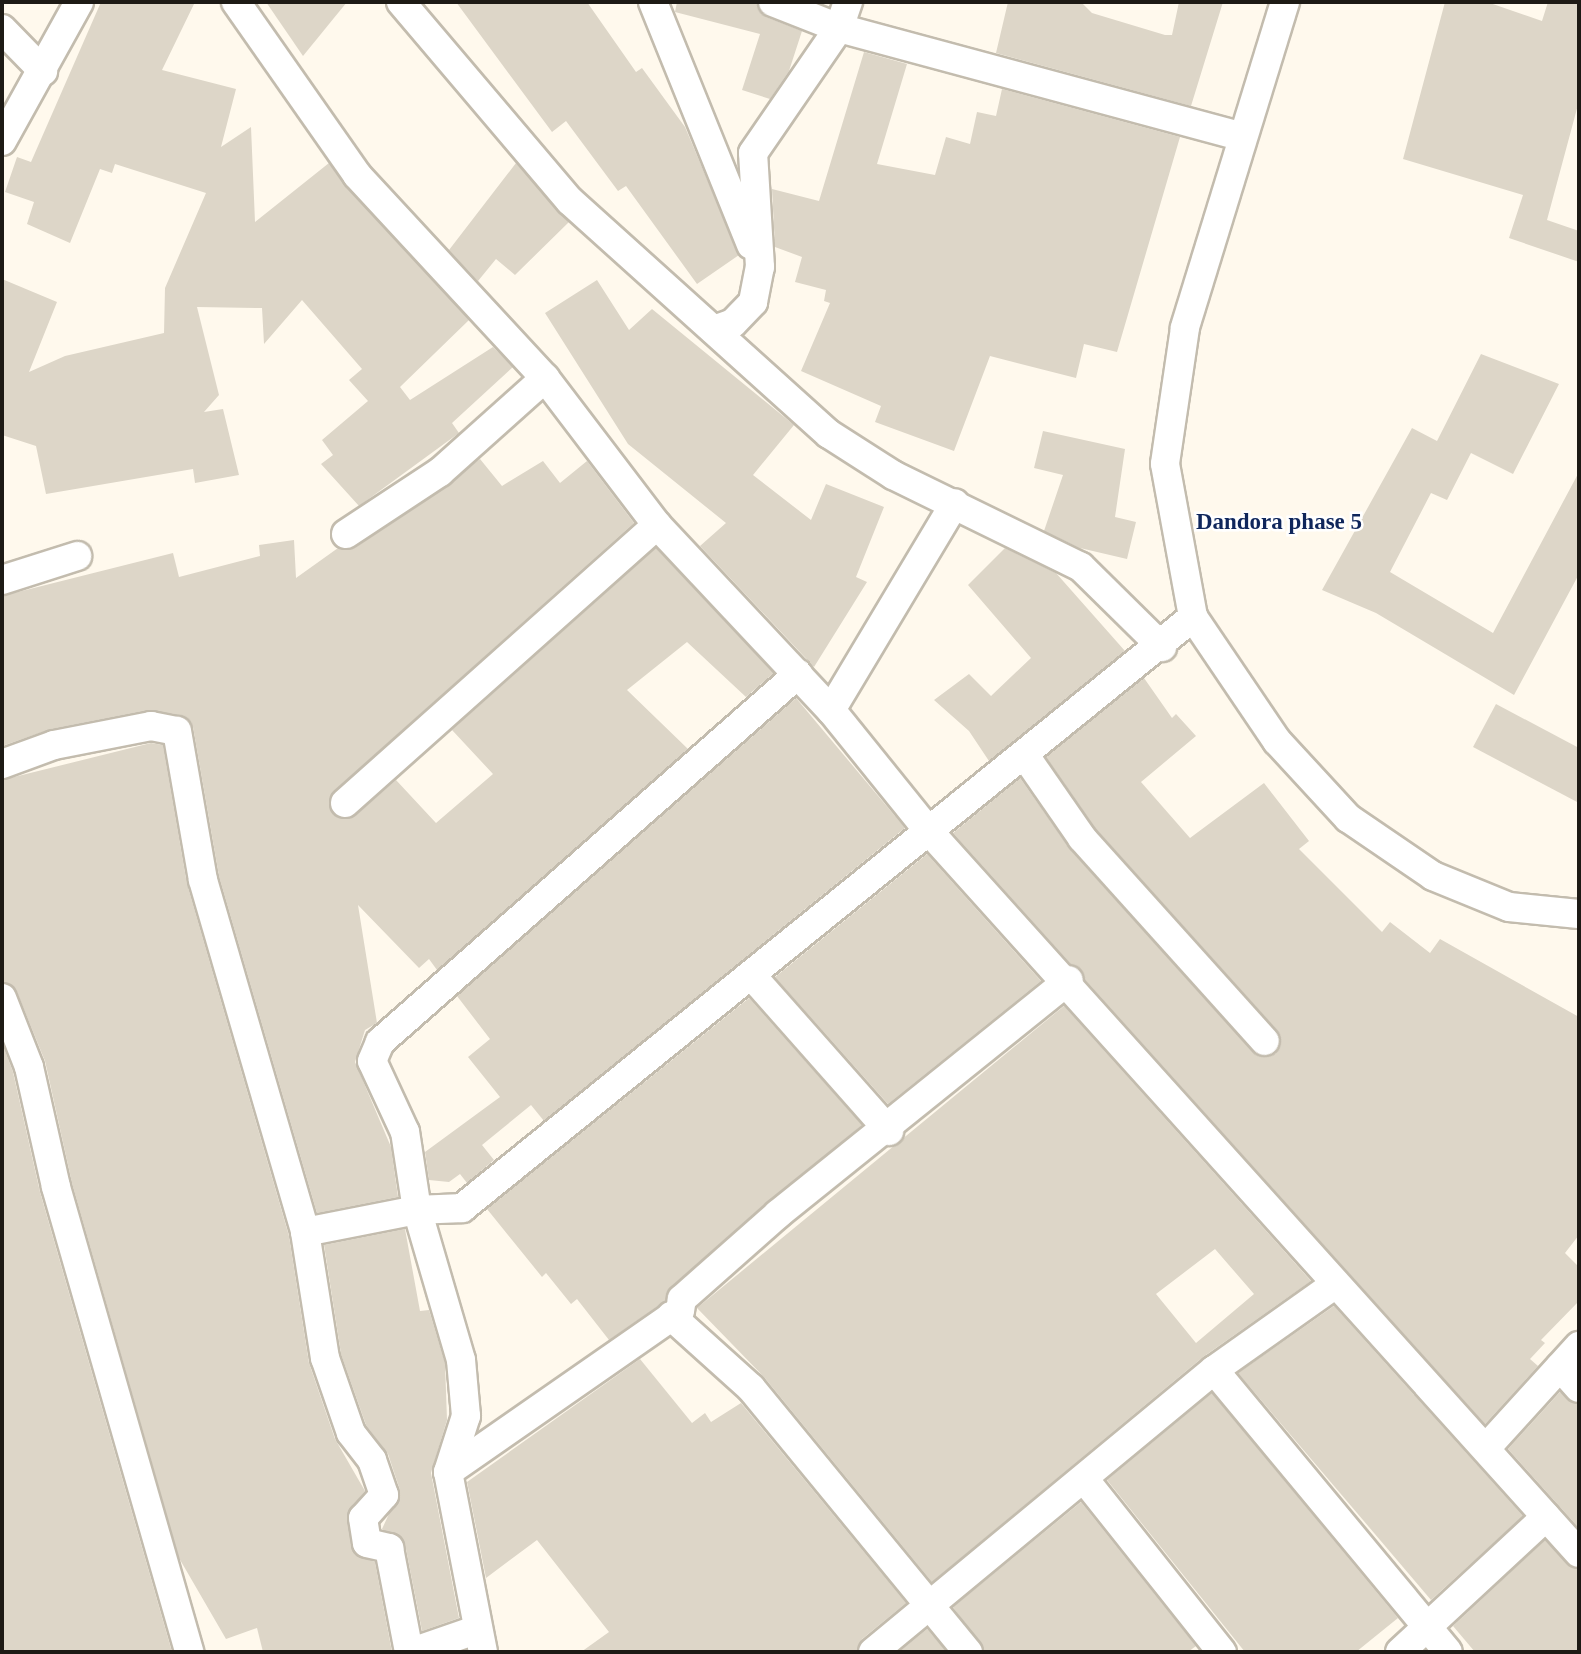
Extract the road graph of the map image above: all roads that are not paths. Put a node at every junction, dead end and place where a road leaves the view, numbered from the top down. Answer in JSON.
{"nodes":[{"id":1,"x":79,"y":2,"type":"edge"},
{"id":2,"x":236,"y":2,"type":"edge"},
{"id":3,"x":401,"y":2,"type":"edge"},
{"id":4,"x":653,"y":2,"type":"edge"},
{"id":5,"x":773,"y":2,"type":"edge"},
{"id":6,"x":1285,"y":2,"type":"edge"},
{"id":7,"x":844,"y":15,"type":"edge"},
{"id":8,"x":2,"y":29,"type":"edge"},
{"id":9,"x":43,"y":71,"type":"junction"},
{"id":10,"x":1239,"y":136,"type":"junction"},
{"id":11,"x":2,"y":141,"type":"edge"},
{"id":12,"x":760,"y":267,"type":"junction"},
{"id":13,"x":714,"y":330,"type":"junction"},
{"id":14,"x":545,"y":379,"type":"junction"},
{"id":15,"x":955,"y":503,"type":"junction"},
{"id":16,"x":657,"y":524,"type":"junction"},
{"id":17,"x":346,"y":534,"type":"dead end"},
{"id":18,"x":77,"y":556,"type":"dead end"},
{"id":19,"x":2,"y":580,"type":"edge"},
{"id":20,"x":1193,"y":617,"type":"junction"},
{"id":21,"x":1162,"y":647,"type":"junction"},
{"id":22,"x":798,"y":674,"type":"junction"},
{"id":23,"x":831,"y":710,"type":"junction"},
{"id":24,"x":1026,"y":757,"type":"junction"},
{"id":25,"x":2,"y":764,"type":"edge"},
{"id":26,"x":345,"y":803,"type":"dead end"},
{"id":27,"x":927,"y":829,"type":"junction"},
{"id":28,"x":1579,"y":914,"type":"edge"},
{"id":29,"x":752,"y":976,"type":"junction"},
{"id":30,"x":1069,"y":981,"type":"junction"},
{"id":31,"x":2,"y":998,"type":"edge"},
{"id":32,"x":1265,"y":1041,"type":"dead end"},
{"id":33,"x":889,"y":1131,"type":"junction"},
{"id":34,"x":417,"y":1210,"type":"junction"},
{"id":35,"x":305,"y":1232,"type":"junction"},
{"id":36,"x":1334,"y":1285,"type":"junction"},
{"id":37,"x":671,"y":1316,"type":"junction"},
{"id":38,"x":1579,"y":1346,"type":"edge"},
{"id":39,"x":1560,"y":1367,"type":"junction"},
{"id":40,"x":1214,"y":1370,"type":"junction"},
{"id":41,"x":1579,"y":1388,"type":"edge"},
{"id":42,"x":1487,"y":1447,"type":"junction"},
{"id":43,"x":448,"y":1472,"type":"junction"},
{"id":44,"x":1086,"y":1480,"type":"junction"},
{"id":45,"x":1546,"y":1517,"type":"junction"},
{"id":46,"x":1579,"y":1553,"type":"edge"},
{"id":47,"x":931,"y":1605,"type":"junction"},
{"id":48,"x":1425,"y":1628,"type":"junction"},
{"id":49,"x":480,"y":1641,"type":"edge"},
{"id":50,"x":189,"y":1652,"type":"edge"},
{"id":51,"x":411,"y":1652,"type":"edge"},
{"id":52,"x":873,"y":1652,"type":"edge"},
{"id":53,"x":968,"y":1652,"type":"edge"},
{"id":54,"x":1222,"y":1652,"type":"edge"},
{"id":55,"x":1400,"y":1652,"type":"edge"},
{"id":56,"x":1448,"y":1652,"type":"edge"}],
"edges":[{"from":1,"to":9,"type":"street"},
{"from":2,"to":14,"type":"street"},
{"from":3,"to":13,"type":"street"},
{"from":4,"to":12,"type":"street"},
{"from":5,"to":7,"type":"street"},
{"from":6,"to":10,"type":"street"},
{"from":7,"to":10,"type":"street"},
{"from":7,"to":12,"type":"street"},
{"from":8,"to":9,"type":"street"},
{"from":9,"to":11,"type":"street"},
{"from":10,"to":20,"type":"street"},
{"from":12,"to":13,"type":"street"},
{"from":13,"to":15,"type":"street"},
{"from":14,"to":16,"type":"street"},
{"from":14,"to":17,"type":"street"},
{"from":15,"to":21,"type":"street"},
{"from":15,"to":23,"type":"street"},
{"from":16,"to":22,"type":"street"},
{"from":16,"to":26,"type":"street"},
{"from":18,"to":19,"type":"street"},
{"from":20,"to":21,"type":"street"},
{"from":20,"to":28,"type":"street"},
{"from":21,"to":24,"type":"street"},
{"from":22,"to":23,"type":"street"},
{"from":22,"to":34,"type":"street"},
{"from":23,"to":27,"type":"street"},
{"from":24,"to":27,"type":"street"},
{"from":24,"to":32,"type":"street"},
{"from":25,"to":35,"type":"street"},
{"from":27,"to":29,"type":"street"},
{"from":27,"to":30,"type":"street"},
{"from":29,"to":33,"type":"street"},
{"from":29,"to":34,"type":"street"},
{"from":30,"to":33,"type":"street"},
{"from":30,"to":36,"type":"street"},
{"from":31,"to":50,"type":"street"},
{"from":33,"to":37,"type":"street"},
{"from":34,"to":35,"type":"street"},
{"from":34,"to":43,"type":"street"},
{"from":35,"to":51,"type":"street"},
{"from":36,"to":40,"type":"street"},
{"from":36,"to":42,"type":"street"},
{"from":37,"to":43,"type":"street"},
{"from":37,"to":47,"type":"street"},
{"from":38,"to":39,"type":"street"},
{"from":39,"to":41,"type":"street"},
{"from":39,"to":42,"type":"street"},
{"from":40,"to":44,"type":"street"},
{"from":40,"to":48,"type":"street"},
{"from":42,"to":45,"type":"street"},
{"from":43,"to":49,"type":"street"},
{"from":44,"to":47,"type":"street"},
{"from":44,"to":54,"type":"street"},
{"from":45,"to":46,"type":"street"},
{"from":45,"to":48,"type":"street"},
{"from":47,"to":52,"type":"street"},
{"from":47,"to":53,"type":"street"},
{"from":48,"to":55,"type":"street"},
{"from":48,"to":56,"type":"street"},
{"from":49,"to":51,"type":"street"}]}
